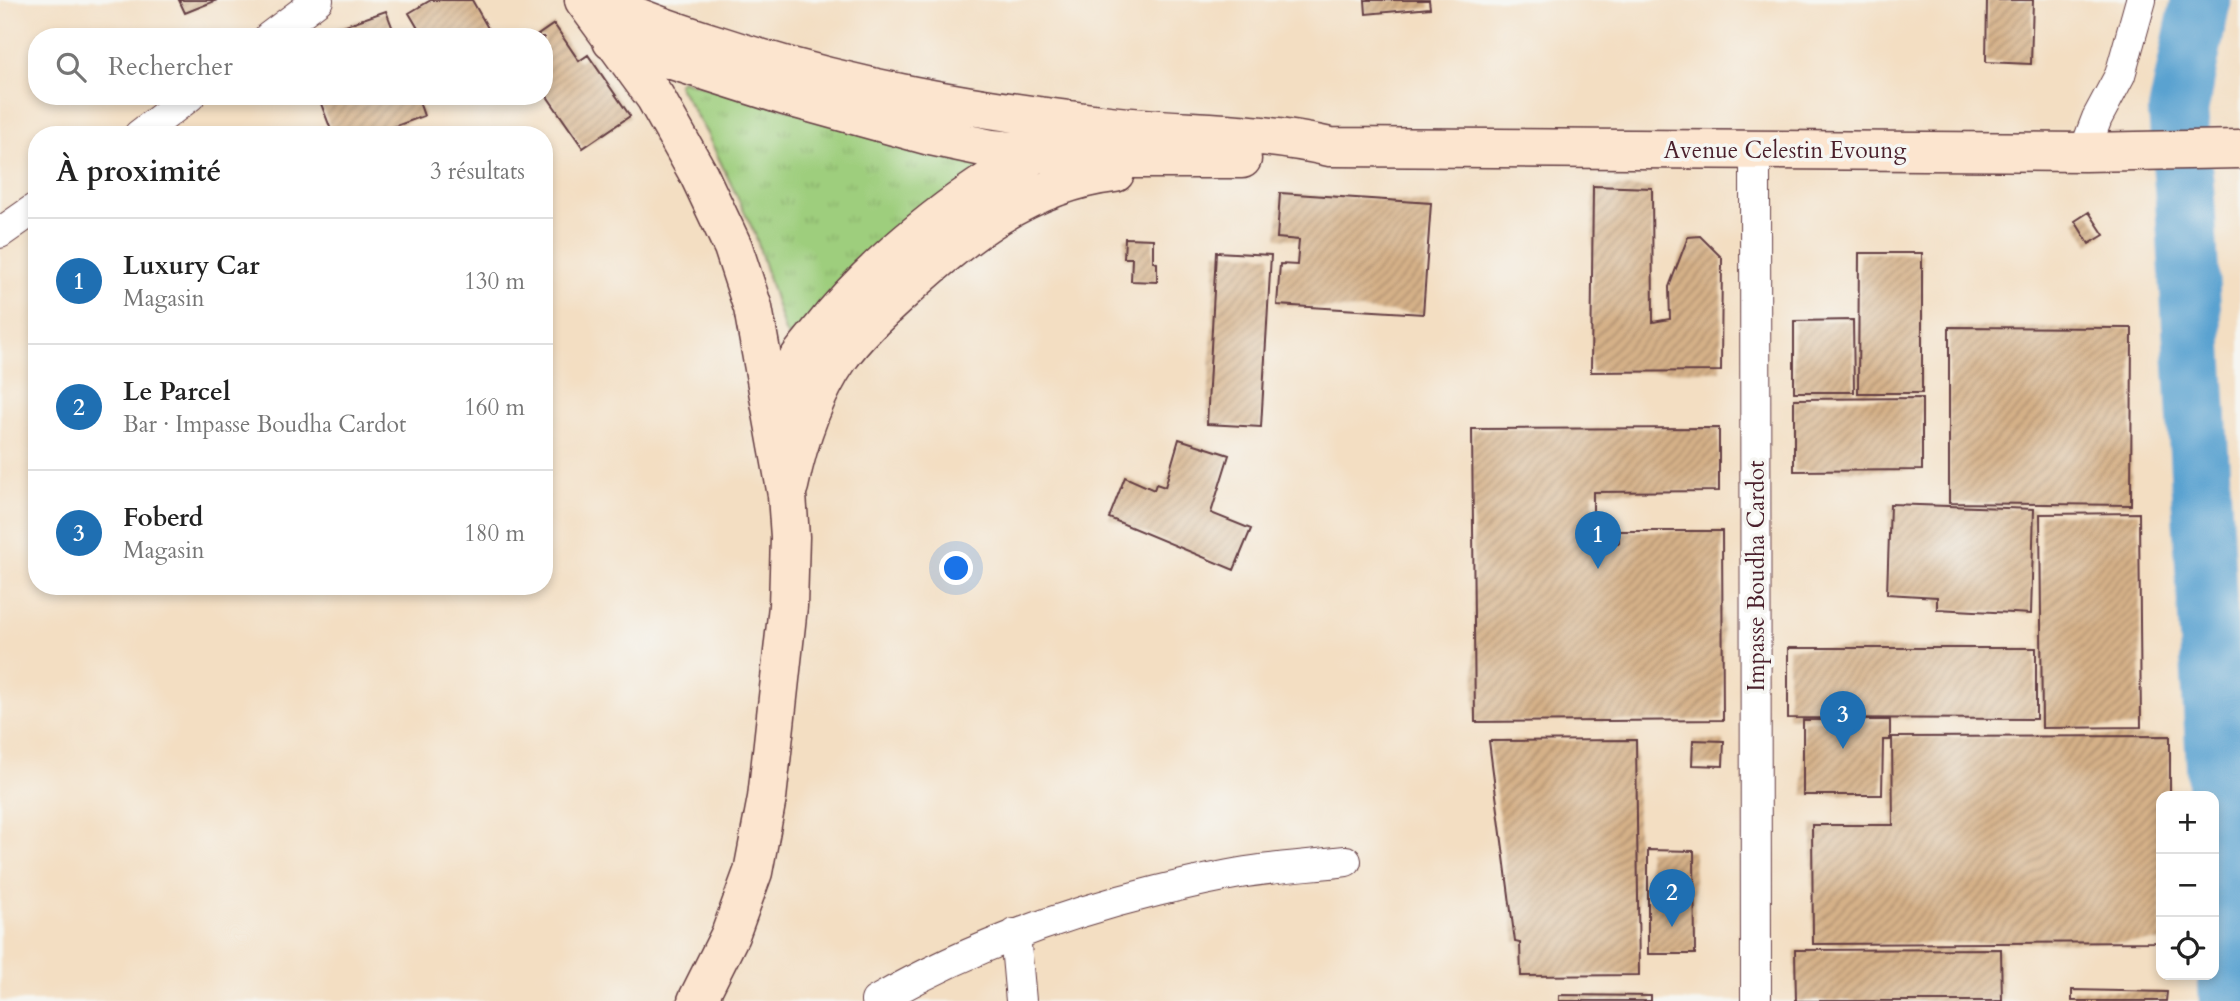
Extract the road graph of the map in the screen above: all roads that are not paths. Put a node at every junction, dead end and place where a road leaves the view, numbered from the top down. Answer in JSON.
{"nodes":[{"id":1,"x":318,"y":0,"type":"edge"},
{"id":2,"x":584,"y":0,"type":"edge"},
{"id":3,"x":598,"y":0,"type":"edge"},
{"id":4,"x":2141,"y":0,"type":"edge"},
{"id":5,"x":281,"y":28,"type":"edge"},
{"id":6,"x":612,"y":41,"type":"junction"},
{"id":7,"x":178,"y":105,"type":"edge"},
{"id":8,"x":1112,"y":125,"type":"junction"},
{"id":9,"x":151,"y":126,"type":"edge"},
{"id":10,"x":1330,"y":147,"type":"junction"},
{"id":11,"x":2240,"y":149,"type":"edge"},
{"id":12,"x":1755,"y":150,"type":"junction"},
{"id":13,"x":2084,"y":152,"type":"junction"},
{"id":14,"x":1034,"y":155,"type":"junction"},
{"id":15,"x":1186,"y":159,"type":"junction"},
{"id":16,"x":28,"y":213,"type":"edge"},
{"id":17,"x":0,"y":233,"type":"edge"},
{"id":18,"x":774,"y":419,"type":"junction"},
{"id":19,"x":787,"y":495,"type":"junction"},
{"id":20,"x":1346,"y":861,"type":"dead end"},
{"id":21,"x":1014,"y":934,"type":"junction"},
{"id":22,"x":696,"y":1001,"type":"edge"},
{"id":23,"x":876,"y":1001,"type":"edge"},
{"id":24,"x":1021,"y":1001,"type":"edge"},
{"id":25,"x":1756,"y":1001,"type":"edge"}],
"edges":[{"from":1,"to":5,"type":"street"},
{"from":2,"to":6,"type":"street"},
{"from":3,"to":8,"type":"street"},
{"from":4,"to":13,"type":"street"},
{"from":6,"to":14,"type":"street"},
{"from":6,"to":18,"type":"street"},
{"from":7,"to":9,"type":"street"},
{"from":8,"to":10,"type":"street"},
{"from":8,"to":14,"type":"street"},
{"from":10,"to":12,"type":"street","name":"Avenue Celestin Evoung"},
{"from":10,"to":15,"type":"street"},
{"from":11,"to":13,"type":"street","name":"Avenue Celestin Evoung"},
{"from":12,"to":13,"type":"street","name":"Avenue Celestin Evoung"},
{"from":12,"to":25,"type":"street","name":"Impasse Boudha Cardot"},
{"from":14,"to":15,"type":"street"},
{"from":14,"to":18,"type":"street"},
{"from":15,"to":19,"type":"street"},
{"from":16,"to":17,"type":"street"},
{"from":18,"to":19,"type":"street"},
{"from":19,"to":22,"type":"street"},
{"from":20,"to":21,"type":"street"},
{"from":21,"to":23,"type":"street"},
{"from":21,"to":24,"type":"street"}]}
